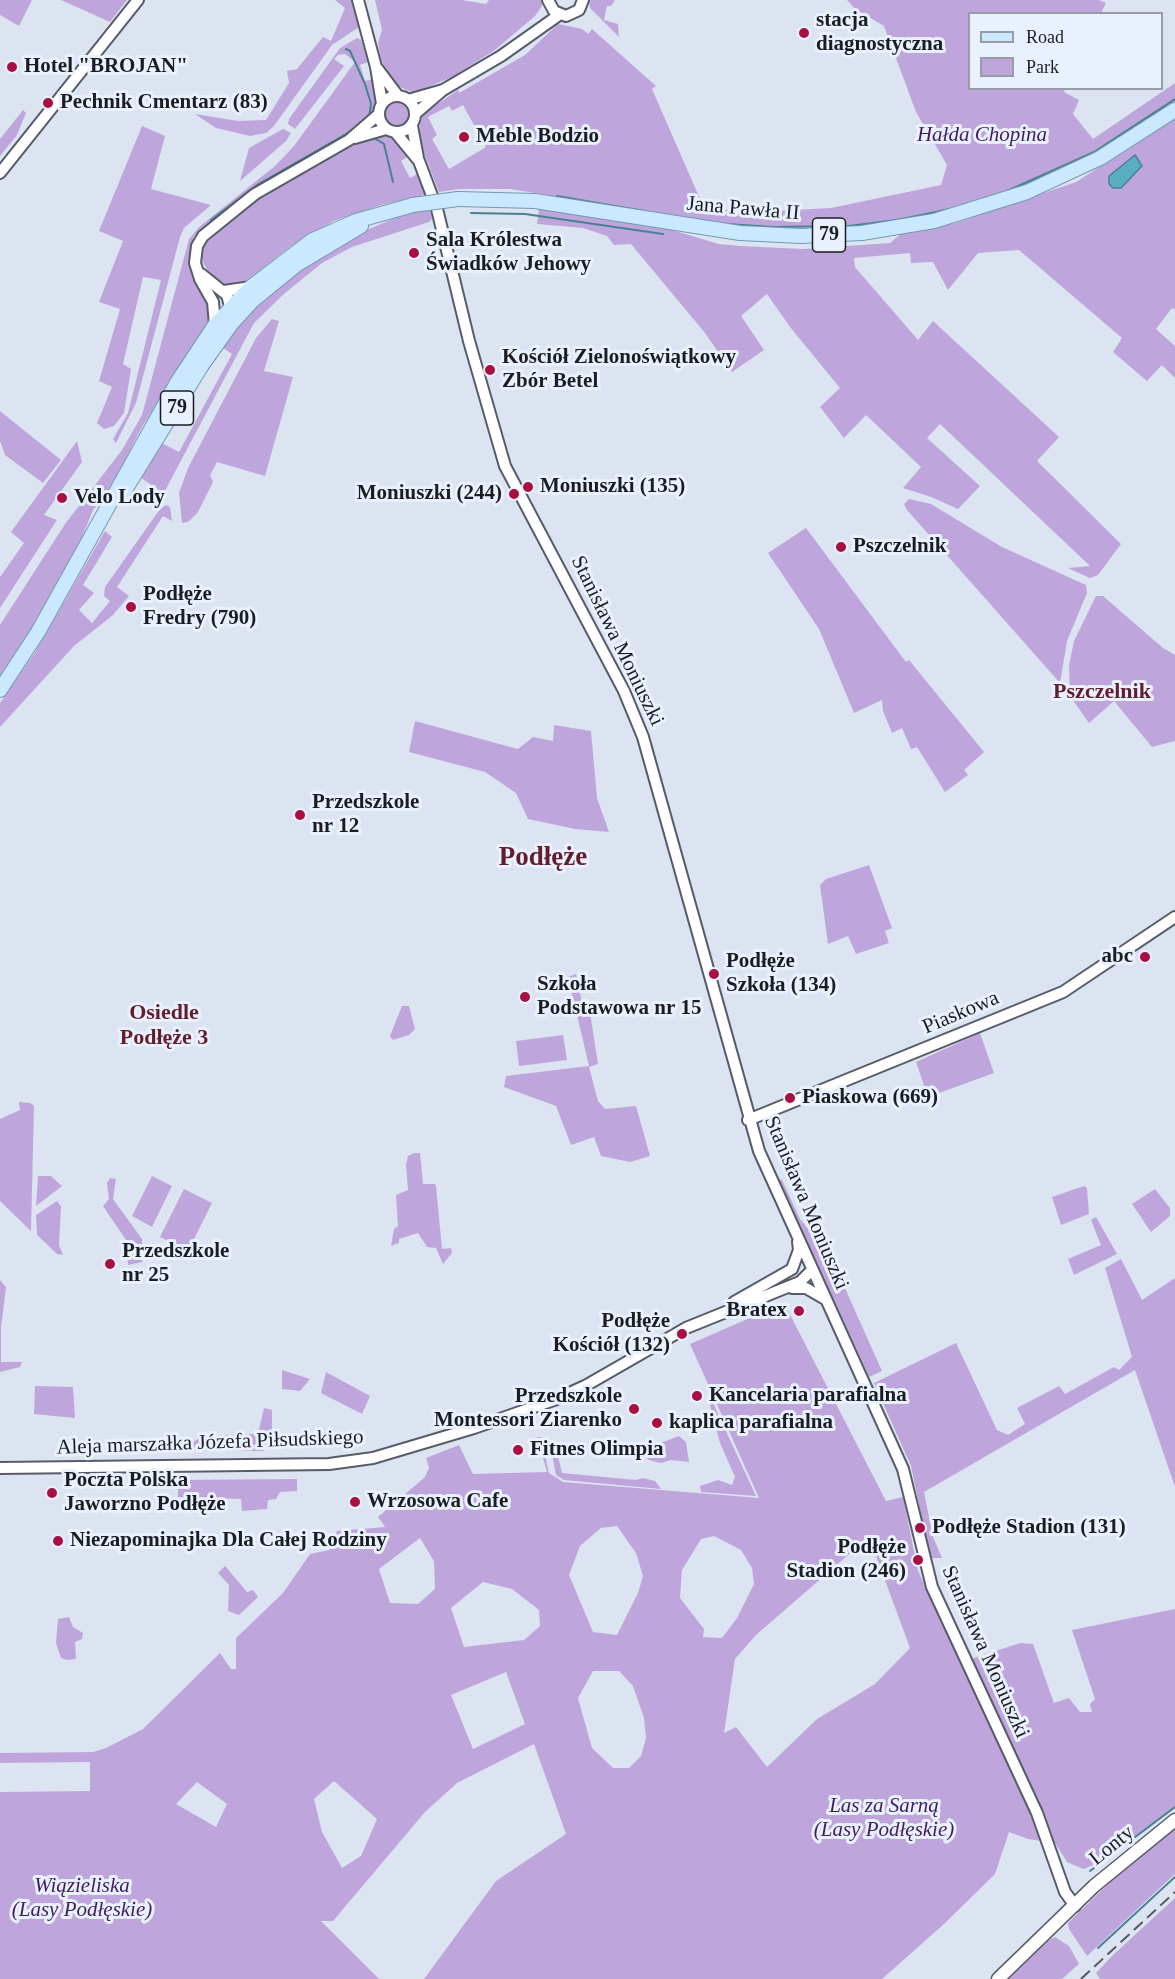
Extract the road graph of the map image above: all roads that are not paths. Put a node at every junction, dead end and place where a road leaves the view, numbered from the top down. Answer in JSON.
{"nodes":[{"id":1,"x":138,"y":0,"type":"edge"},
{"id":2,"x":358,"y":0,"type":"edge"},
{"id":3,"x":583,"y":0,"type":"edge"},
{"id":4,"x":549,"y":3,"type":"edge"},
{"id":5,"x":559,"y":15,"type":"junction"},
{"id":6,"x":531,"y":33,"type":"junction"},
{"id":7,"x":376,"y":67,"type":"junction"},
{"id":8,"x":443,"y":90,"type":"junction"},
{"id":9,"x":403,"y":98,"type":"junction"},
{"id":10,"x":381,"y":109,"type":"junction"},
{"id":11,"x":1175,"y":110,"type":"edge"},
{"id":12,"x":415,"y":114,"type":"junction"},
{"id":13,"x":412,"y":126,"type":"junction"},
{"id":14,"x":391,"y":131,"type":"junction"},
{"id":15,"x":348,"y":140,"type":"junction"},
{"id":16,"x":418,"y":161,"type":"junction"},
{"id":17,"x":0,"y":173,"type":"edge"},
{"id":18,"x":391,"y":212,"type":"junction"},
{"id":19,"x":198,"y":272,"type":"junction"},
{"id":20,"x":251,"y":286,"type":"junction"},
{"id":21,"x":224,"y":291,"type":"junction"},
{"id":22,"x":213,"y":302,"type":"junction"},
{"id":23,"x":249,"y":304,"type":"junction"},
{"id":24,"x":231,"y":307,"type":"junction"},
{"id":25,"x":232,"y":323,"type":"junction"},
{"id":26,"x":215,"y":325,"type":"junction"},
{"id":27,"x":102,"y":521,"type":"junction"},
{"id":28,"x":0,"y":690,"type":"edge"},
{"id":29,"x":1175,"y":917,"type":"edge"},
{"id":30,"x":748,"y":1120,"type":"junction"},
{"id":31,"x":798,"y":1239,"type":"junction"},
{"id":32,"x":812,"y":1270,"type":"junction"},
{"id":33,"x":781,"y":1284,"type":"junction"},
{"id":34,"x":825,"y":1299,"type":"junction"},
{"id":35,"x":0,"y":1468,"type":"edge"},
{"id":36,"x":1175,"y":1820,"type":"edge"},
{"id":37,"x":1075,"y":1906,"type":"junction"},
{"id":38,"x":998,"y":1979,"type":"edge"}],
"edges":[{"from":1,"to":17,"type":"street"},
{"from":2,"to":7,"type":"street"},
{"from":3,"to":5,"type":"street"},
{"from":4,"to":5,"type":"street"},
{"from":4,"to":6,"type":"street"},
{"from":5,"to":6,"type":"street"},
{"from":6,"to":8,"type":"street"},
{"from":7,"to":9,"type":"street"},
{"from":7,"to":10,"type":"street"},
{"from":8,"to":9,"type":"street"},
{"from":8,"to":12,"type":"street"},
{"from":9,"to":10,"type":"street"},
{"from":9,"to":12,"type":"street"},
{"from":10,"to":14,"type":"street"},
{"from":10,"to":15,"type":"street"},
{"from":11,"to":18,"type":"main road","name":"Jana Pawła II","number":"79","bridge":true},
{"from":12,"to":13,"type":"street"},
{"from":13,"to":14,"type":"street"},
{"from":13,"to":16,"type":"street"},
{"from":14,"to":15,"type":"street"},
{"from":14,"to":16,"type":"street"},
{"from":15,"to":19,"type":"street"},
{"from":16,"to":30,"type":"street","name":"Stanisława Moniuszki"},
{"from":18,"to":20,"type":"main road","name":"Jana Pawła II","number":"79"},
{"from":18,"to":23,"type":"main road","name":"Jana Pawła II","number":"79"},
{"from":19,"to":21,"type":"street"},
{"from":19,"to":22,"type":"street"},
{"from":20,"to":21,"type":"street"},
{"from":20,"to":24,"type":"main road","name":"Jana Pawła II","number":"79"},
{"from":21,"to":24,"type":"street"},
{"from":22,"to":24,"type":"street"},
{"from":22,"to":26,"type":"street"},
{"from":23,"to":24,"type":"street"},
{"from":23,"to":25,"type":"main road","name":"Jana Pawła II","number":"79"},
{"from":24,"to":25,"type":"street"},
{"from":24,"to":26,"type":"main road","name":"Jana Pawła II","number":"79"},
{"from":25,"to":27,"type":"main road","name":"Jana Pawła II","number":"79"},
{"from":26,"to":27,"type":"main road","name":"Jana Pawła II","number":"79"},
{"from":27,"to":28,"type":"main road","name":"Jana Pawła II","number":"79"},
{"from":29,"to":30,"type":"street","name":"Piaskowa"},
{"from":30,"to":31,"type":"street","name":"Stanisława Moniuszki"},
{"from":31,"to":32,"type":"street","name":"Stanisława Moniuszki"},
{"from":31,"to":33,"type":"street"},
{"from":32,"to":33,"type":"street","name":"Aleja marszałka Józefa Piłsudskiego"},
{"from":32,"to":34,"type":"street","name":"Stanisława Moniuszki"},
{"from":33,"to":34,"type":"street"},
{"from":33,"to":35,"type":"street","name":"Aleja marszałka Józefa Piłsudskiego"},
{"from":34,"to":37,"type":"street","name":"Stanisława Moniuszki"},
{"from":36,"to":37,"type":"main road","name":"Lonty"},
{"from":37,"to":38,"type":"main road","name":"Lonty"}]}
